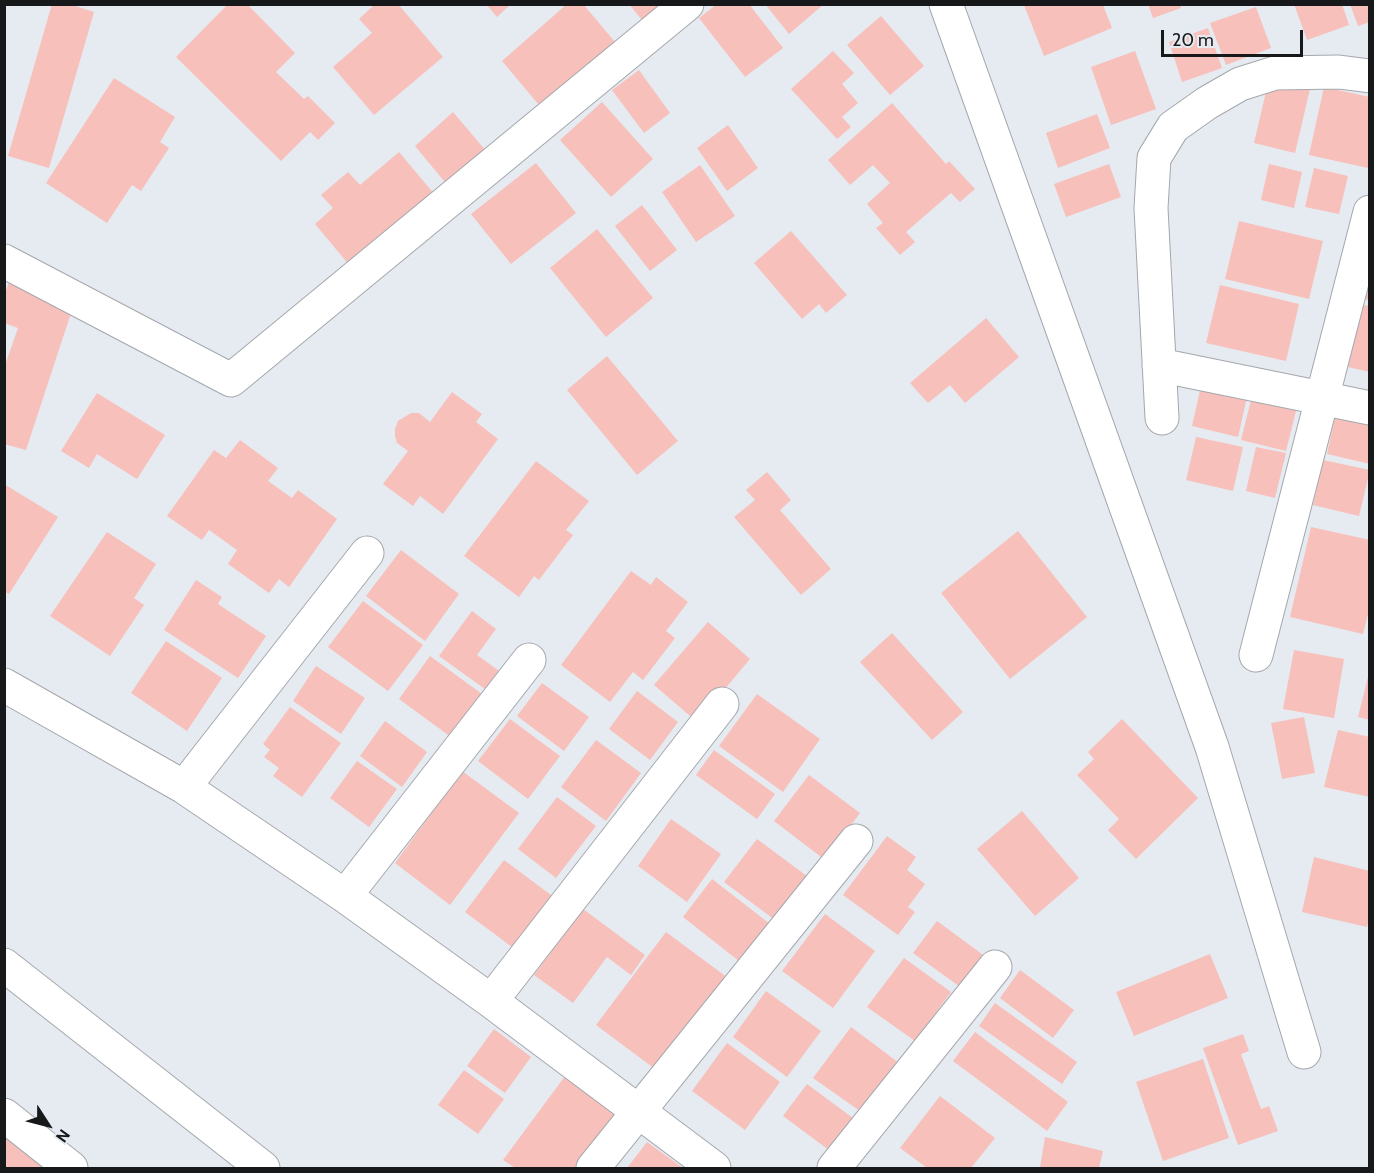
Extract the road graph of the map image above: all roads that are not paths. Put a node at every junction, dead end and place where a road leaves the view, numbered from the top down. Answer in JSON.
{"nodes":[{"id":1,"x":687,"y":4,"type":"edge"},
{"id":2,"x":946,"y":4,"type":"edge"},
{"id":3,"x":1370,"y":76,"type":"edge"},
{"id":4,"x":1370,"y":212,"type":"edge"},
{"id":5,"x":4,"y":261,"type":"edge"},
{"id":6,"x":1159,"y":364,"type":"junction"},
{"id":7,"x":1321,"y":399,"type":"junction"},
{"id":8,"x":1370,"y":408,"type":"edge"},
{"id":9,"x":1162,"y":418,"type":"dead end"},
{"id":10,"x":367,"y":553,"type":"dead end"},
{"id":11,"x":1256,"y":655,"type":"dead end"},
{"id":12,"x":529,"y":660,"type":"dead end"},
{"id":13,"x":4,"y":685,"type":"edge"},
{"id":14,"x":722,"y":704,"type":"dead end"},
{"id":15,"x":184,"y":787,"type":"junction"},
{"id":16,"x":856,"y":841,"type":"dead end"},
{"id":17,"x":345,"y":896,"type":"junction"},
{"id":18,"x":4,"y":965,"type":"edge"},
{"id":19,"x":995,"y":967,"type":"dead end"},
{"id":20,"x":491,"y":1001,"type":"junction"},
{"id":21,"x":1304,"y":1052,"type":"dead end"},
{"id":22,"x":638,"y":1111,"type":"junction"},
{"id":23,"x":4,"y":1115,"type":"edge"},
{"id":24,"x":71,"y":1168,"type":"edge"},
{"id":25,"x":263,"y":1168,"type":"edge"},
{"id":26,"x":593,"y":1168,"type":"edge"},
{"id":27,"x":714,"y":1168,"type":"edge"},
{"id":28,"x":834,"y":1168,"type":"edge"}],
"edges":[{"from":1,"to":5,"type":"street"},
{"from":2,"to":21,"type":"street"},
{"from":3,"to":6,"type":"street"},
{"from":4,"to":7,"type":"street"},
{"from":6,"to":7,"type":"street"},
{"from":6,"to":9,"type":"street"},
{"from":7,"to":8,"type":"street"},
{"from":7,"to":11,"type":"street"},
{"from":10,"to":15,"type":"street"},
{"from":12,"to":17,"type":"street"},
{"from":13,"to":15,"type":"street"},
{"from":14,"to":20,"type":"street"},
{"from":15,"to":17,"type":"street"},
{"from":16,"to":22,"type":"street"},
{"from":17,"to":20,"type":"street"},
{"from":18,"to":25,"type":"street"},
{"from":19,"to":28,"type":"street"},
{"from":20,"to":22,"type":"street"},
{"from":22,"to":26,"type":"street"},
{"from":22,"to":27,"type":"street"},
{"from":23,"to":24,"type":"street"}]}
